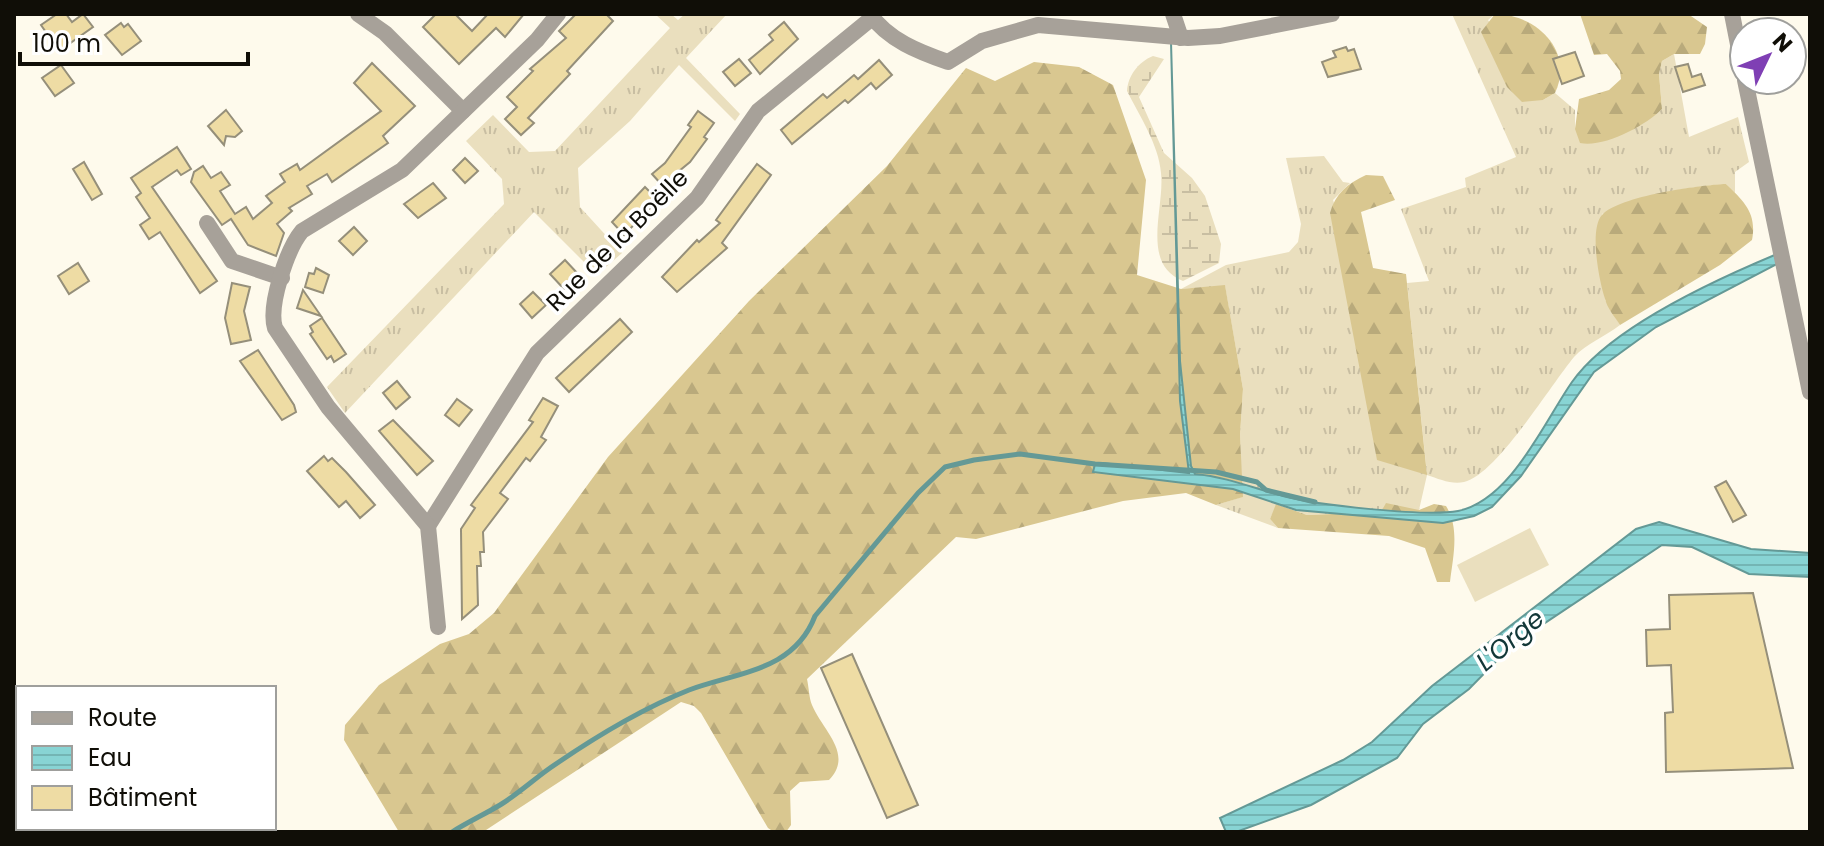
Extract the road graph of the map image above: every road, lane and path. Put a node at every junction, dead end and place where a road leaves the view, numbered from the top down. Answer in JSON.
{"nodes":[{"id":1,"x":358,"y":14,"type":"edge"},
{"id":2,"x":558,"y":14,"type":"edge"},
{"id":3,"x":1173,"y":14,"type":"edge"},
{"id":4,"x":1332,"y":14,"type":"edge"},
{"id":5,"x":871,"y":16,"type":"edge"},
{"id":6,"x":1181,"y":38,"type":"junction"},
{"id":7,"x":1748,"y":96,"type":"edge"},
{"id":8,"x":463,"y":111,"type":"junction"},
{"id":9,"x":207,"y":223,"type":"dead end"},
{"id":10,"x":282,"y":278,"type":"junction"},
{"id":11,"x":1810,"y":392,"type":"edge"},
{"id":12,"x":428,"y":526,"type":"junction"},
{"id":13,"x":438,"y":627,"type":"dead end"}],
"edges":[{"from":1,"to":8,"type":"street"},
{"from":2,"to":8,"type":"street"},
{"from":3,"to":6,"type":"street"},
{"from":4,"to":6,"type":"street"},
{"from":5,"to":6,"type":"street"},
{"from":5,"to":12,"type":"street","name":"Rue de la Boëlle"},
{"from":7,"to":11,"type":"street"},
{"from":8,"to":10,"type":"street"},
{"from":9,"to":10,"type":"street"},
{"from":10,"to":12,"type":"street"},
{"from":12,"to":13,"type":"street"}]}
